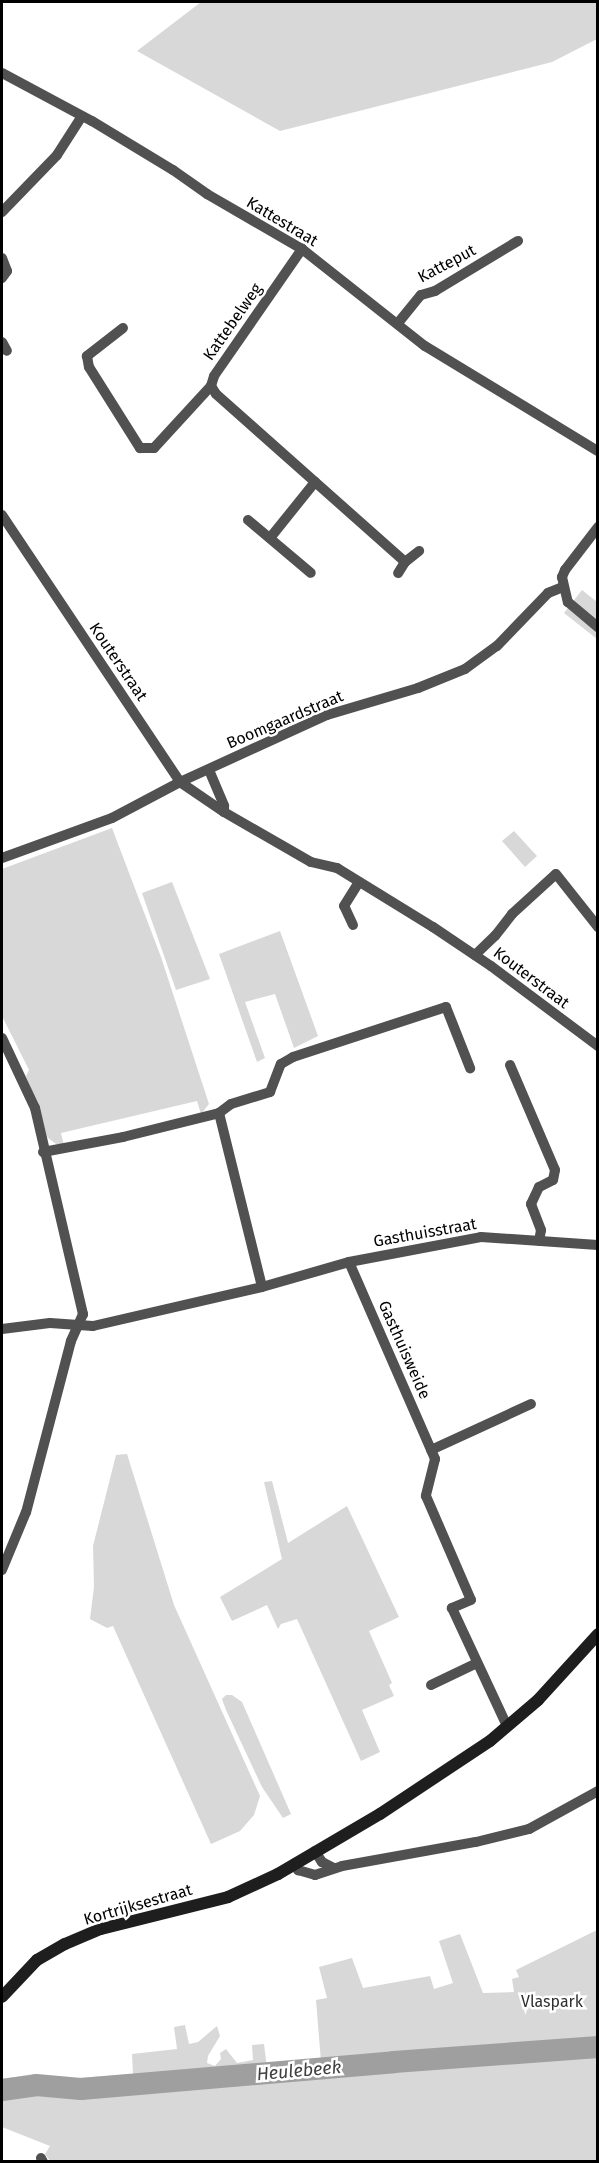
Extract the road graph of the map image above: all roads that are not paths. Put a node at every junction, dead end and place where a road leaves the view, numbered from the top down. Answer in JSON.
{"nodes":[{"id":1,"x":2,"y":73,"type":"edge"},
{"id":2,"x":82,"y":116,"type":"junction"},
{"id":3,"x":2,"y":212,"type":"edge"},
{"id":4,"x":518,"y":241,"type":"dead end"},
{"id":5,"x":302,"y":249,"type":"junction"},
{"id":6,"x":2,"y":258,"type":"edge"},
{"id":7,"x":2,"y":279,"type":"edge"},
{"id":8,"x":398,"y":323,"type":"junction"},
{"id":9,"x":123,"y":328,"type":"dead end"},
{"id":10,"x":211,"y":386,"type":"junction"},
{"id":11,"x":597,"y":451,"type":"edge"},
{"id":12,"x":315,"y":482,"type":"junction"},
{"id":13,"x":2,"y":515,"type":"edge"},
{"id":14,"x":248,"y":520,"type":"dead end"},
{"id":15,"x":597,"y":527,"type":"edge"},
{"id":16,"x":270,"y":538,"type":"junction"},
{"id":17,"x":419,"y":551,"type":"dead end"},
{"id":18,"x":405,"y":562,"type":"junction"},
{"id":19,"x":311,"y":573,"type":"dead end"},
{"id":20,"x":398,"y":573,"type":"dead end"},
{"id":21,"x":563,"y":587,"type":"junction"},
{"id":22,"x":597,"y":627,"type":"edge"},
{"id":23,"x":209,"y":770,"type":"junction"},
{"id":24,"x":180,"y":782,"type":"junction"},
{"id":25,"x":224,"y":812,"type":"junction"},
{"id":26,"x":2,"y":858,"type":"edge"},
{"id":27,"x":359,"y":882,"type":"junction"},
{"id":28,"x":353,"y":925,"type":"dead end"},
{"id":29,"x":597,"y":927,"type":"edge"},
{"id":30,"x":475,"y":954,"type":"junction"},
{"id":31,"x":2,"y":1038,"type":"edge"},
{"id":32,"x":597,"y":1046,"type":"edge"},
{"id":33,"x":510,"y":1065,"type":"dead end"},
{"id":34,"x":470,"y":1068,"type":"dead end"},
{"id":35,"x":219,"y":1113,"type":"junction"},
{"id":36,"x":43,"y":1152,"type":"junction"},
{"id":37,"x":539,"y":1241,"type":"junction"},
{"id":38,"x":597,"y":1245,"type":"edge"},
{"id":39,"x":349,"y":1262,"type":"junction"},
{"id":40,"x":262,"y":1287,"type":"junction"},
{"id":41,"x":78,"y":1325,"type":"junction"},
{"id":42,"x":2,"y":1329,"type":"edge"},
{"id":43,"x":531,"y":1404,"type":"dead end"},
{"id":44,"x":431,"y":1450,"type":"junction"},
{"id":45,"x":2,"y":1570,"type":"edge"},
{"id":46,"x":597,"y":1634,"type":"edge"},
{"id":47,"x":477,"y":1664,"type":"junction"},
{"id":48,"x":431,"y":1685,"type":"dead end"},
{"id":49,"x":507,"y":1726,"type":"junction"},
{"id":50,"x":597,"y":1791,"type":"edge"},
{"id":51,"x":315,"y":1851,"type":"junction"},
{"id":52,"x":295,"y":1863,"type":"junction"},
{"id":53,"x":334,"y":1868,"type":"junction"},
{"id":54,"x":2,"y":1997,"type":"edge"}],
"edges":[{"from":1,"to":2,"type":"street","name":"Kattestraat"},
{"from":2,"to":3,"type":"street"},
{"from":2,"to":5,"type":"street","name":"Kattestraat"},
{"from":4,"to":8,"type":"street","name":"Katteput"},
{"from":5,"to":8,"type":"street","name":"Kattestraat"},
{"from":5,"to":10,"type":"street","name":"Kattebelweg"},
{"from":6,"to":7,"type":"street"},
{"from":8,"to":11,"type":"street","name":"Kattestraat"},
{"from":9,"to":10,"type":"street"},
{"from":10,"to":12,"type":"street","name":"Kattebelweg"},
{"from":12,"to":16,"type":"street"},
{"from":12,"to":18,"type":"street","name":"Kattebelweg"},
{"from":13,"to":24,"type":"street","name":"Kouterstraat"},
{"from":14,"to":16,"type":"street"},
{"from":15,"to":21,"type":"street"},
{"from":16,"to":19,"type":"street"},
{"from":17,"to":18,"type":"street"},
{"from":18,"to":20,"type":"street"},
{"from":21,"to":22,"type":"street"},
{"from":21,"to":23,"type":"street","name":"Boomgaardstraat"},
{"from":23,"to":24,"type":"street","name":"Boomgaardstraat"},
{"from":23,"to":25,"type":"street"},
{"from":24,"to":25,"type":"street","name":"Kouterstraat"},
{"from":24,"to":26,"type":"street","name":"Boomgaardstraat"},
{"from":25,"to":27,"type":"street","name":"Kouterstraat"},
{"from":27,"to":28,"type":"street"},
{"from":27,"to":30,"type":"street","name":"Kouterstraat"},
{"from":29,"to":30,"type":"street","name":"Kouterstraat"},
{"from":30,"to":32,"type":"street","name":"Kouterstraat"},
{"from":31,"to":36,"type":"street"},
{"from":33,"to":37,"type":"street"},
{"from":34,"to":35,"type":"street"},
{"from":35,"to":36,"type":"street"},
{"from":35,"to":40,"type":"street"},
{"from":36,"to":41,"type":"street"},
{"from":37,"to":38,"type":"street","name":"Gasthuisstraat"},
{"from":37,"to":39,"type":"street","name":"Gasthuisstraat"},
{"from":39,"to":40,"type":"street","name":"Gasthuisstraat"},
{"from":39,"to":44,"type":"street","name":"Gasthuisweide"},
{"from":40,"to":41,"type":"street","name":"Gasthuisstraat"},
{"from":41,"to":42,"type":"street","name":"Gasthuisstraat"},
{"from":41,"to":45,"type":"street"},
{"from":43,"to":44,"type":"street"},
{"from":44,"to":47,"type":"street","name":"Gasthuisweide"},
{"from":46,"to":49,"type":"street","name":"Kortrijksestraat"},
{"from":47,"to":48,"type":"street"},
{"from":47,"to":49,"type":"street","name":"Gasthuisweide"},
{"from":49,"to":51,"type":"street","name":"Kortrijksestraat"},
{"from":50,"to":53,"type":"street"},
{"from":51,"to":52,"type":"street","name":"Kortrijksestraat"},
{"from":51,"to":53,"type":"street"},
{"from":52,"to":53,"type":"street"},
{"from":52,"to":54,"type":"street","name":"Kortrijksestraat"}]}
